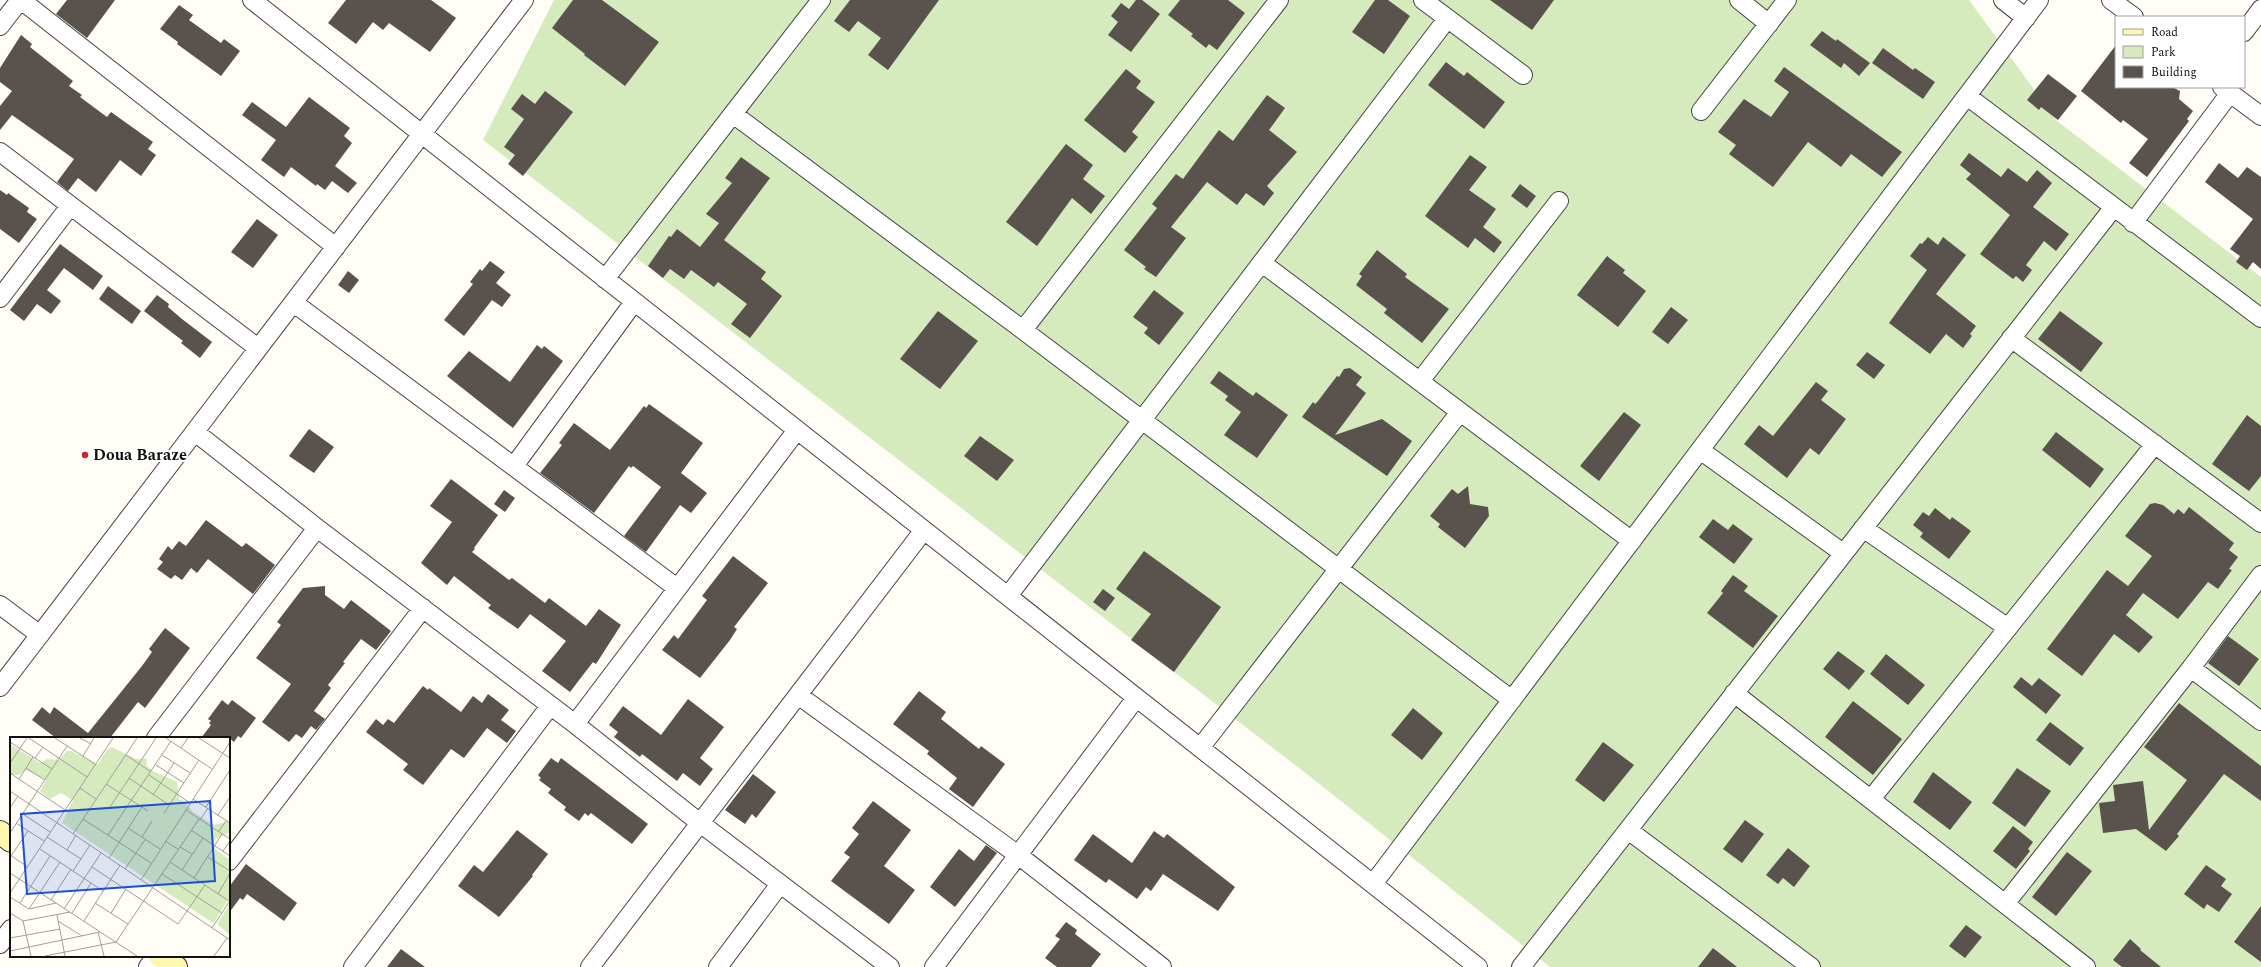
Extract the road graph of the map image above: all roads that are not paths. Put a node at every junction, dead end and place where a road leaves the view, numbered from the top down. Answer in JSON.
{"nodes":[{"id":1,"x":21,"y":0,"type":"edge"},
{"id":2,"x":252,"y":0,"type":"edge"},
{"id":3,"x":524,"y":0,"type":"edge"},
{"id":4,"x":821,"y":0,"type":"edge"},
{"id":5,"x":1279,"y":0,"type":"edge"},
{"id":6,"x":1423,"y":0,"type":"edge"},
{"id":7,"x":1739,"y":0,"type":"edge"},
{"id":8,"x":1787,"y":0,"type":"edge"},
{"id":9,"x":2003,"y":0,"type":"edge"},
{"id":10,"x":2040,"y":0,"type":"edge"},
{"id":11,"x":2111,"y":0,"type":"edge"},
{"id":12,"x":2261,"y":9,"type":"edge"},
{"id":13,"x":2133,"y":16,"type":"edge"},
{"id":14,"x":2026,"y":18,"type":"junction"},
{"id":15,"x":1447,"y":19,"type":"junction"},
{"id":16,"x":1769,"y":24,"type":"junction"},
{"id":17,"x":0,"y":26,"type":"edge"},
{"id":18,"x":2245,"y":31,"type":"edge"},
{"id":19,"x":1523,"y":75,"type":"dead end"},
{"id":20,"x":2226,"y":90,"type":"edge"},
{"id":21,"x":1967,"y":96,"type":"junction"},
{"id":22,"x":1701,"y":111,"type":"dead end"},
{"id":23,"x":733,"y":114,"type":"junction"},
{"id":24,"x":2261,"y":116,"type":"edge"},
{"id":25,"x":422,"y":135,"type":"junction"},
{"id":26,"x":0,"y":152,"type":"edge"},
{"id":27,"x":1559,"y":201,"type":"dead end"},
{"id":28,"x":70,"y":206,"type":"junction"},
{"id":29,"x":2114,"y":207,"type":"junction"},
{"id":30,"x":2133,"y":222,"type":"junction"},
{"id":31,"x":336,"y":247,"type":"junction"},
{"id":32,"x":1262,"y":263,"type":"junction"},
{"id":33,"x":605,"y":280,"type":"junction"},
{"id":34,"x":0,"y":298,"type":"edge"},
{"id":35,"x":634,"y":302,"type":"junction"},
{"id":36,"x":294,"y":303,"type":"junction"},
{"id":37,"x":2261,"y":318,"type":"edge"},
{"id":38,"x":1023,"y":330,"type":"junction"},
{"id":39,"x":2011,"y":338,"type":"junction"},
{"id":40,"x":258,"y":348,"type":"junction"},
{"id":41,"x":1420,"y":381,"type":"junction"},
{"id":42,"x":1460,"y":412,"type":"junction"},
{"id":43,"x":1142,"y":421,"type":"junction"},
{"id":44,"x":797,"y":430,"type":"junction"},
{"id":45,"x":195,"y":432,"type":"junction"},
{"id":46,"x":2155,"y":444,"type":"junction"},
{"id":47,"x":1700,"y":450,"type":"junction"},
{"id":48,"x":514,"y":466,"type":"junction"},
{"id":49,"x":2261,"y":523,"type":"edge"},
{"id":50,"x":317,"y":528,"type":"junction"},
{"id":51,"x":1863,"y":528,"type":"junction"},
{"id":52,"x":924,"y":530,"type":"junction"},
{"id":53,"x":1632,"y":541,"type":"junction"},
{"id":54,"x":1844,"y":553,"type":"junction"},
{"id":55,"x":1338,"y":569,"type":"junction"},
{"id":56,"x":2261,"y":575,"type":"edge"},
{"id":57,"x":677,"y":588,"type":"junction"},
{"id":58,"x":1008,"y":596,"type":"junction"},
{"id":59,"x":0,"y":605,"type":"edge"},
{"id":60,"x":423,"y":608,"type":"junction"},
{"id":61,"x":2008,"y":628,"type":"junction"},
{"id":62,"x":40,"y":635,"type":"junction"},
{"id":63,"x":2191,"y":668,"type":"junction"},
{"id":64,"x":0,"y":687,"type":"edge"},
{"id":65,"x":1734,"y":693,"type":"junction"},
{"id":66,"x":798,"y":695,"type":"junction"},
{"id":67,"x":1136,"y":698,"type":"junction"},
{"id":68,"x":1512,"y":700,"type":"junction"},
{"id":69,"x":550,"y":706,"type":"junction"},
{"id":70,"x":2261,"y":721,"type":"edge"},
{"id":71,"x":576,"y":724,"type":"junction"},
{"id":72,"x":157,"y":737,"type":"edge"},
{"id":73,"x":1200,"y":748,"type":"junction"},
{"id":74,"x":1871,"y":799,"type":"junction"},
{"id":75,"x":700,"y":823,"type":"junction"},
{"id":76,"x":1628,"y":830,"type":"junction"},
{"id":77,"x":0,"y":832,"type":"edge"},
{"id":78,"x":10,"y":839,"type":"edge"},
{"id":79,"x":1018,"y":855,"type":"junction"},
{"id":80,"x":230,"y":860,"type":"edge"},
{"id":81,"x":780,"y":884,"type":"junction"},
{"id":82,"x":1373,"y":884,"type":"junction"},
{"id":83,"x":2005,"y":904,"type":"junction"},
{"id":84,"x":10,"y":930,"type":"edge"},
{"id":85,"x":0,"y":944,"type":"edge"},
{"id":86,"x":155,"y":957,"type":"edge"},
{"id":87,"x":161,"y":957,"type":"edge"},
{"id":88,"x":148,"y":967,"type":"edge"},
{"id":89,"x":176,"y":967,"type":"edge"},
{"id":90,"x":353,"y":967,"type":"edge"},
{"id":91,"x":590,"y":967,"type":"edge"},
{"id":92,"x":718,"y":967,"type":"edge"},
{"id":93,"x":890,"y":967,"type":"edge"},
{"id":94,"x":934,"y":967,"type":"edge"},
{"id":95,"x":1162,"y":967,"type":"edge"},
{"id":96,"x":1478,"y":967,"type":"edge"},
{"id":97,"x":1521,"y":967,"type":"edge"},
{"id":98,"x":1811,"y":967,"type":"edge"},
{"id":99,"x":2086,"y":967,"type":"edge"}],
"edges":[{"from":1,"to":17,"type":"street"},
{"from":1,"to":31,"type":"street"},
{"from":2,"to":25,"type":"street"},
{"from":3,"to":25,"type":"street"},
{"from":4,"to":23,"type":"street"},
{"from":5,"to":38,"type":"street"},
{"from":6,"to":15,"type":"street"},
{"from":7,"to":16,"type":"street"},
{"from":8,"to":16,"type":"street"},
{"from":9,"to":14,"type":"street"},
{"from":10,"to":14,"type":"street"},
{"from":11,"to":13,"type":"street"},
{"from":12,"to":18,"type":"street"},
{"from":14,"to":21,"type":"street"},
{"from":15,"to":19,"type":"street"},
{"from":15,"to":32,"type":"street"},
{"from":16,"to":22,"type":"street"},
{"from":20,"to":24,"type":"street"},
{"from":20,"to":30,"type":"street"},
{"from":21,"to":29,"type":"street"},
{"from":21,"to":47,"type":"street"},
{"from":23,"to":33,"type":"street"},
{"from":23,"to":38,"type":"street"},
{"from":25,"to":31,"type":"street"},
{"from":25,"to":33,"type":"street"},
{"from":26,"to":28,"type":"street"},
{"from":27,"to":41,"type":"street"},
{"from":28,"to":34,"type":"street"},
{"from":28,"to":40,"type":"street"},
{"from":29,"to":30,"type":"street"},
{"from":29,"to":39,"type":"street"},
{"from":30,"to":37,"type":"street"},
{"from":31,"to":36,"type":"street"},
{"from":32,"to":41,"type":"street"},
{"from":32,"to":43,"type":"street"},
{"from":33,"to":35,"type":"street"},
{"from":35,"to":44,"type":"street"},
{"from":35,"to":48,"type":"street"},
{"from":36,"to":40,"type":"street"},
{"from":36,"to":48,"type":"street"},
{"from":38,"to":43,"type":"street"},
{"from":39,"to":46,"type":"street"},
{"from":39,"to":51,"type":"street"},
{"from":40,"to":45,"type":"street"},
{"from":41,"to":42,"type":"street"},
{"from":42,"to":53,"type":"street"},
{"from":42,"to":55,"type":"street"},
{"from":43,"to":55,"type":"street"},
{"from":43,"to":58,"type":"street"},
{"from":44,"to":52,"type":"street"},
{"from":44,"to":57,"type":"street"},
{"from":45,"to":50,"type":"street"},
{"from":45,"to":62,"type":"street"},
{"from":46,"to":49,"type":"street"},
{"from":46,"to":61,"type":"street"},
{"from":47,"to":53,"type":"street"},
{"from":47,"to":54,"type":"street"},
{"from":48,"to":57,"type":"street"},
{"from":50,"to":60,"type":"street"},
{"from":50,"to":72,"type":"street"},
{"from":51,"to":54,"type":"street"},
{"from":51,"to":61,"type":"street"},
{"from":52,"to":58,"type":"street"},
{"from":52,"to":66,"type":"street"},
{"from":53,"to":68,"type":"street"},
{"from":54,"to":65,"type":"street"},
{"from":55,"to":68,"type":"street"},
{"from":55,"to":73,"type":"street"},
{"from":56,"to":63,"type":"street"},
{"from":57,"to":71,"type":"street"},
{"from":58,"to":67,"type":"street"},
{"from":59,"to":62,"type":"street"},
{"from":60,"to":69,"type":"street"},
{"from":60,"to":80,"type":"street"},
{"from":61,"to":74,"type":"street"},
{"from":62,"to":64,"type":"street"},
{"from":63,"to":70,"type":"street"},
{"from":63,"to":83,"type":"street"},
{"from":65,"to":74,"type":"street"},
{"from":65,"to":76,"type":"street"},
{"from":66,"to":75,"type":"street"},
{"from":66,"to":79,"type":"street"},
{"from":67,"to":73,"type":"street"},
{"from":67,"to":79,"type":"street"},
{"from":68,"to":82,"type":"street"},
{"from":69,"to":71,"type":"street"},
{"from":69,"to":90,"type":"street"},
{"from":71,"to":75,"type":"street"},
{"from":73,"to":82,"type":"street"},
{"from":74,"to":83,"type":"street"},
{"from":75,"to":81,"type":"street"},
{"from":75,"to":91,"type":"street"},
{"from":76,"to":97,"type":"street"},
{"from":76,"to":98,"type":"street"},
{"from":77,"to":78,"type":"street"},
{"from":79,"to":94,"type":"street"},
{"from":79,"to":95,"type":"street"},
{"from":81,"to":92,"type":"street"},
{"from":81,"to":93,"type":"street"},
{"from":82,"to":96,"type":"street"},
{"from":83,"to":99,"type":"street"},
{"from":84,"to":85,"type":"street"},
{"from":86,"to":88,"type":"street"},
{"from":87,"to":89,"type":"street"}]}
